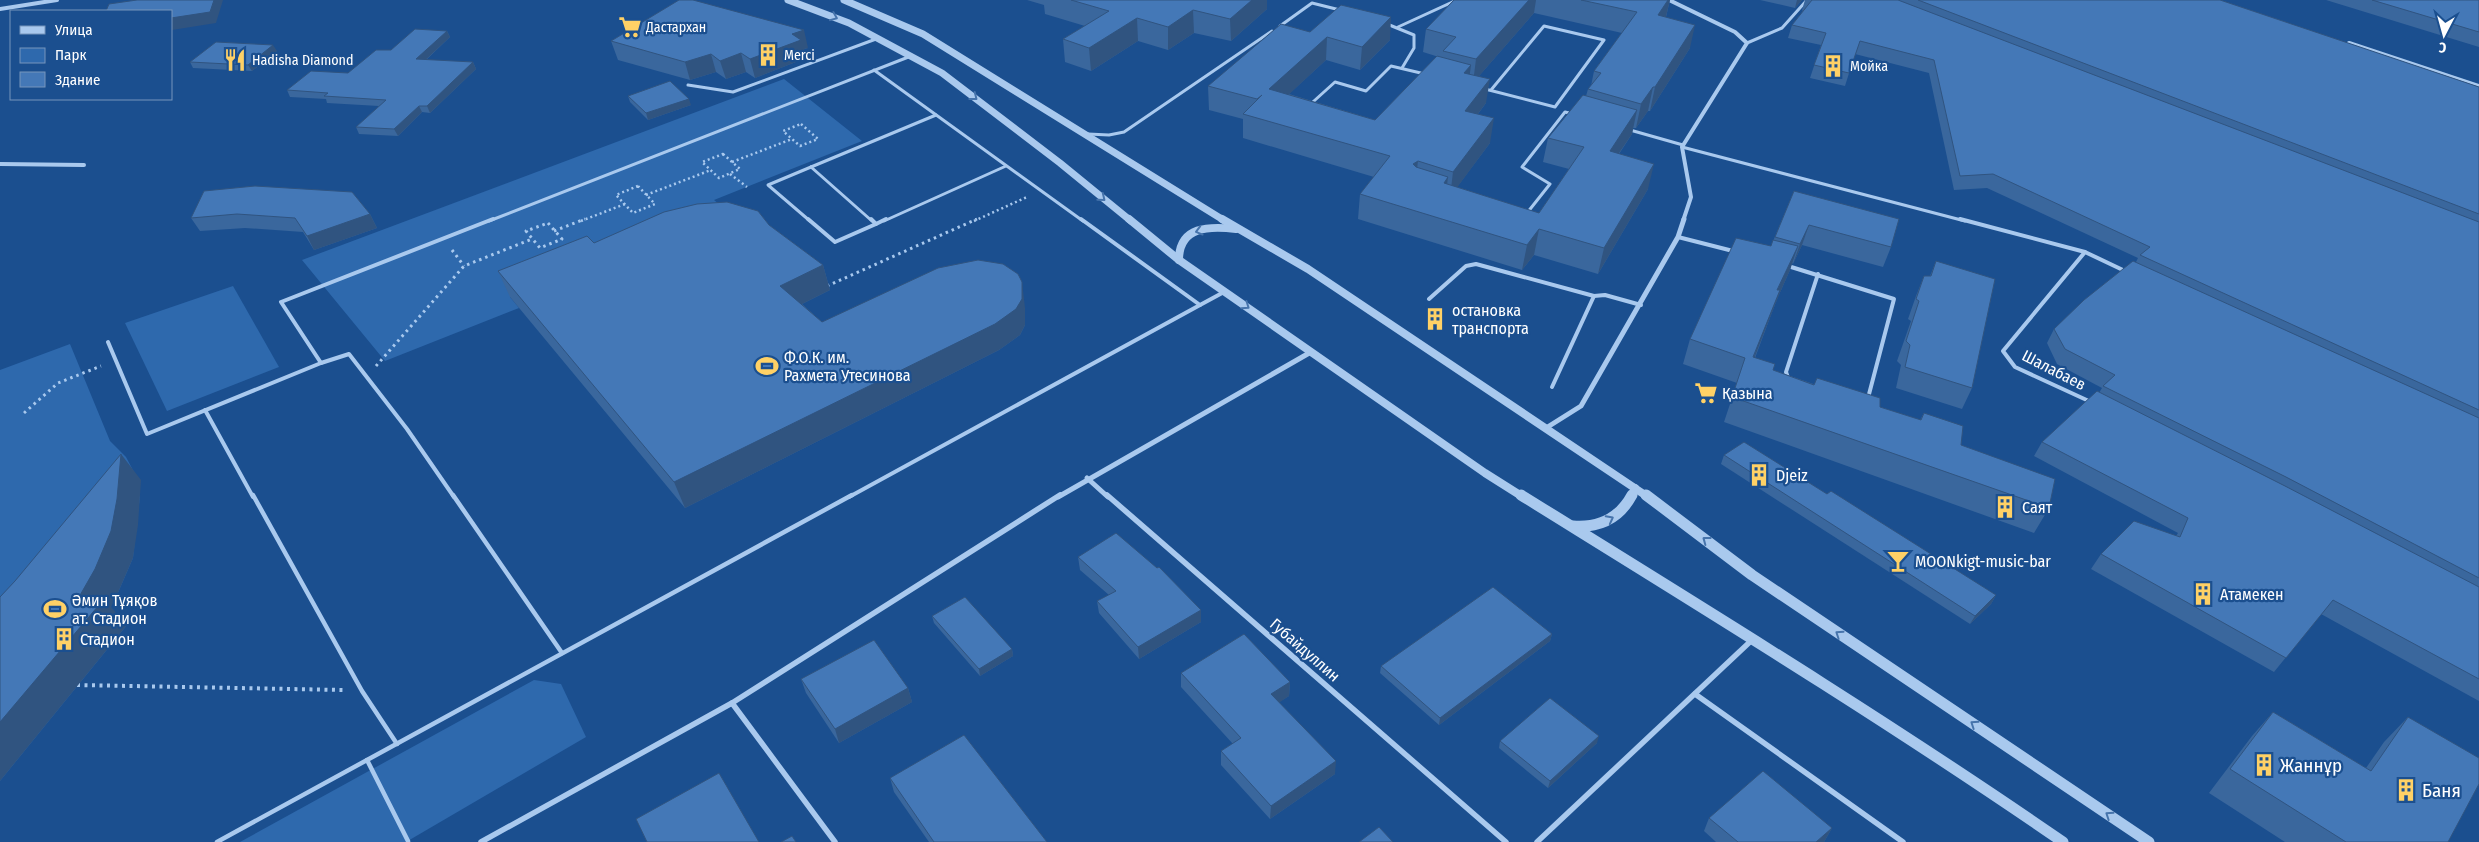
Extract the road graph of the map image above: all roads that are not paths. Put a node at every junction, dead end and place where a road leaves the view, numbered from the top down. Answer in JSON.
{"nodes":[{"id":1,"x":57,"y":0,"type":"edge"},
{"id":2,"x":788,"y":0,"type":"edge"},
{"id":3,"x":844,"y":0,"type":"edge"},
{"id":4,"x":1458,"y":0,"type":"edge"},
{"id":5,"x":1669,"y":0,"type":"edge"},
{"id":6,"x":1808,"y":0,"type":"edge"},
{"id":7,"x":1311,"y":1,"type":"edge"},
{"id":8,"x":804,"y":2,"type":"edge"},
{"id":9,"x":0,"y":9,"type":"edge"},
{"id":10,"x":1341,"y":11,"type":"edge"},
{"id":11,"x":1379,"y":22,"type":"edge"},
{"id":12,"x":1398,"y":27,"type":"junction"},
{"id":13,"x":878,"y":38,"type":"junction"},
{"id":14,"x":1747,"y":43,"type":"junction"},
{"id":15,"x":2347,"y":43,"type":"edge"},
{"id":16,"x":911,"y":56,"type":"junction"},
{"id":17,"x":1402,"y":68,"type":"junction"},
{"id":18,"x":874,"y":70,"type":"junction"},
{"id":19,"x":1425,"y":74,"type":"junction"},
{"id":20,"x":1434,"y":77,"type":"edge"},
{"id":21,"x":688,"y":86,"type":"dead end"},
{"id":22,"x":2479,"y":86,"type":"edge"},
{"id":23,"x":1477,"y":87,"type":"edge"},
{"id":24,"x":1491,"y":90,"type":"junction"},
{"id":25,"x":1555,"y":107,"type":"junction"},
{"id":26,"x":1566,"y":112,"type":"junction"},
{"id":27,"x":1574,"y":114,"type":"edge"},
{"id":28,"x":936,"y":115,"type":"junction"},
{"id":29,"x":1629,"y":130,"type":"edge"},
{"id":30,"x":1084,"y":134,"type":"junction"},
{"id":31,"x":1682,"y":146,"type":"junction"},
{"id":32,"x":0,"y":164,"type":"edge"},
{"id":33,"x":84,"y":165,"type":"dead end"},
{"id":34,"x":1006,"y":166,"type":"junction"},
{"id":35,"x":811,"y":167,"type":"junction"},
{"id":36,"x":1527,"y":214,"type":"edge"},
{"id":37,"x":876,"y":224,"type":"junction"},
{"id":38,"x":1238,"y":229,"type":"junction"},
{"id":39,"x":1678,"y":237,"type":"junction"},
{"id":40,"x":1734,"y":252,"type":"edge"},
{"id":41,"x":2085,"y":252,"type":"junction"},
{"id":42,"x":1179,"y":260,"type":"junction"},
{"id":43,"x":1781,"y":264,"type":"edge"},
{"id":44,"x":2130,"y":273,"type":"edge"},
{"id":45,"x":1818,"y":274,"type":"junction"},
{"id":46,"x":1226,"y":291,"type":"junction"},
{"id":47,"x":1594,"y":296,"type":"junction"},
{"id":48,"x":1429,"y":299,"type":"dead end"},
{"id":49,"x":1200,"y":305,"type":"junction"},
{"id":50,"x":1641,"y":305,"type":"junction"},
{"id":51,"x":108,"y":342,"type":"dead end"},
{"id":52,"x":1311,"y":352,"type":"junction"},
{"id":53,"x":321,"y":362,"type":"junction"},
{"id":54,"x":1788,"y":380,"type":"edge"},
{"id":55,"x":1552,"y":387,"type":"dead end"},
{"id":56,"x":1867,"y":401,"type":"edge"},
{"id":57,"x":2096,"y":405,"type":"edge"},
{"id":58,"x":205,"y":410,"type":"junction"},
{"id":59,"x":1546,"y":428,"type":"junction"},
{"id":60,"x":1087,"y":478,"type":"junction"},
{"id":61,"x":1635,"y":488,"type":"junction"},
{"id":62,"x":1570,"y":526,"type":"junction"},
{"id":63,"x":1753,"y":639,"type":"junction"},
{"id":64,"x":562,"y":653,"type":"junction"},
{"id":65,"x":1695,"y":694,"type":"junction"},
{"id":66,"x":732,"y":703,"type":"junction"},
{"id":67,"x":397,"y":744,"type":"junction"},
{"id":68,"x":367,"y":760,"type":"junction"},
{"id":69,"x":408,"y":841,"type":"edge"},
{"id":70,"x":218,"y":842,"type":"edge"},
{"id":71,"x":481,"y":842,"type":"edge"},
{"id":72,"x":835,"y":842,"type":"edge"},
{"id":73,"x":1506,"y":842,"type":"edge"},
{"id":74,"x":1537,"y":842,"type":"edge"},
{"id":75,"x":1903,"y":842,"type":"edge"},
{"id":76,"x":2062,"y":842,"type":"edge"},
{"id":77,"x":2149,"y":842,"type":"edge"}],
"edges":[{"from":1,"to":9,"type":"street"},
{"from":2,"to":8,"type":"street"},
{"from":3,"to":30,"type":"street"},
{"from":4,"to":12,"type":"lane"},
{"from":5,"to":14,"type":"street"},
{"from":6,"to":14,"type":"lane"},
{"from":7,"to":10,"type":"lane"},
{"from":7,"to":30,"type":"lane"},
{"from":8,"to":13,"type":"street","one_way":true},
{"from":11,"to":12,"type":"lane"},
{"from":12,"to":17,"type":"lane"},
{"from":13,"to":16,"type":"street"},
{"from":13,"to":21,"type":"lane"},
{"from":14,"to":31,"type":"street"},
{"from":15,"to":22,"type":"street"},
{"from":16,"to":18,"type":"lane"},
{"from":16,"to":42,"type":"street","one_way":true},
{"from":17,"to":19,"type":"lane"},
{"from":17,"to":19,"type":"lane"},
{"from":18,"to":28,"type":"lane"},
{"from":18,"to":53,"type":"lane"},
{"from":19,"to":20,"type":"lane"},
{"from":23,"to":24,"type":"lane"},
{"from":24,"to":25,"type":"lane"},
{"from":24,"to":25,"type":"lane"},
{"from":25,"to":26,"type":"lane"},
{"from":26,"to":27,"type":"lane"},
{"from":26,"to":36,"type":"lane"},
{"from":28,"to":34,"type":"lane"},
{"from":28,"to":35,"type":"lane"},
{"from":29,"to":31,"type":"lane"},
{"from":30,"to":38,"type":"street"},
{"from":31,"to":39,"type":"street"},
{"from":31,"to":41,"type":"lane"},
{"from":32,"to":33,"type":"street"},
{"from":34,"to":37,"type":"lane"},
{"from":34,"to":49,"type":"lane"},
{"from":35,"to":37,"type":"lane"},
{"from":35,"to":37,"type":"lane"},
{"from":38,"to":42,"type":"street","one_way":true},
{"from":38,"to":59,"type":"street"},
{"from":39,"to":40,"type":"lane"},
{"from":39,"to":50,"type":"street"},
{"from":41,"to":44,"type":"lane"},
{"from":41,"to":57,"type":"lane","name":"Шалабаев"},
{"from":42,"to":46,"type":"street"},
{"from":43,"to":45,"type":"lane"},
{"from":45,"to":54,"type":"lane"},
{"from":45,"to":56,"type":"lane"},
{"from":46,"to":49,"type":"lane"},
{"from":46,"to":52,"type":"street","one_way":true},
{"from":47,"to":48,"type":"lane"},
{"from":47,"to":50,"type":"lane"},
{"from":47,"to":55,"type":"lane"},
{"from":49,"to":64,"type":"lane"},
{"from":50,"to":59,"type":"street"},
{"from":51,"to":58,"type":"lane"},
{"from":52,"to":60,"type":"street"},
{"from":52,"to":62,"type":"street"},
{"from":53,"to":58,"type":"lane"},
{"from":53,"to":64,"type":"lane"},
{"from":58,"to":67,"type":"lane"},
{"from":59,"to":61,"type":"street"},
{"from":60,"to":66,"type":"street"},
{"from":60,"to":73,"type":"street","name":"Губайдуллин"},
{"from":62,"to":61,"type":"street","one_way":true},
{"from":77,"to":61,"type":"street","one_way":true},
{"from":62,"to":63,"type":"street"},
{"from":63,"to":65,"type":"street"},
{"from":63,"to":76,"type":"street"},
{"from":64,"to":67,"type":"lane"},
{"from":65,"to":74,"type":"street"},
{"from":65,"to":75,"type":"street"},
{"from":66,"to":71,"type":"street"},
{"from":66,"to":72,"type":"street"},
{"from":67,"to":68,"type":"lane"},
{"from":68,"to":69,"type":"lane"},
{"from":68,"to":70,"type":"lane"}]}
